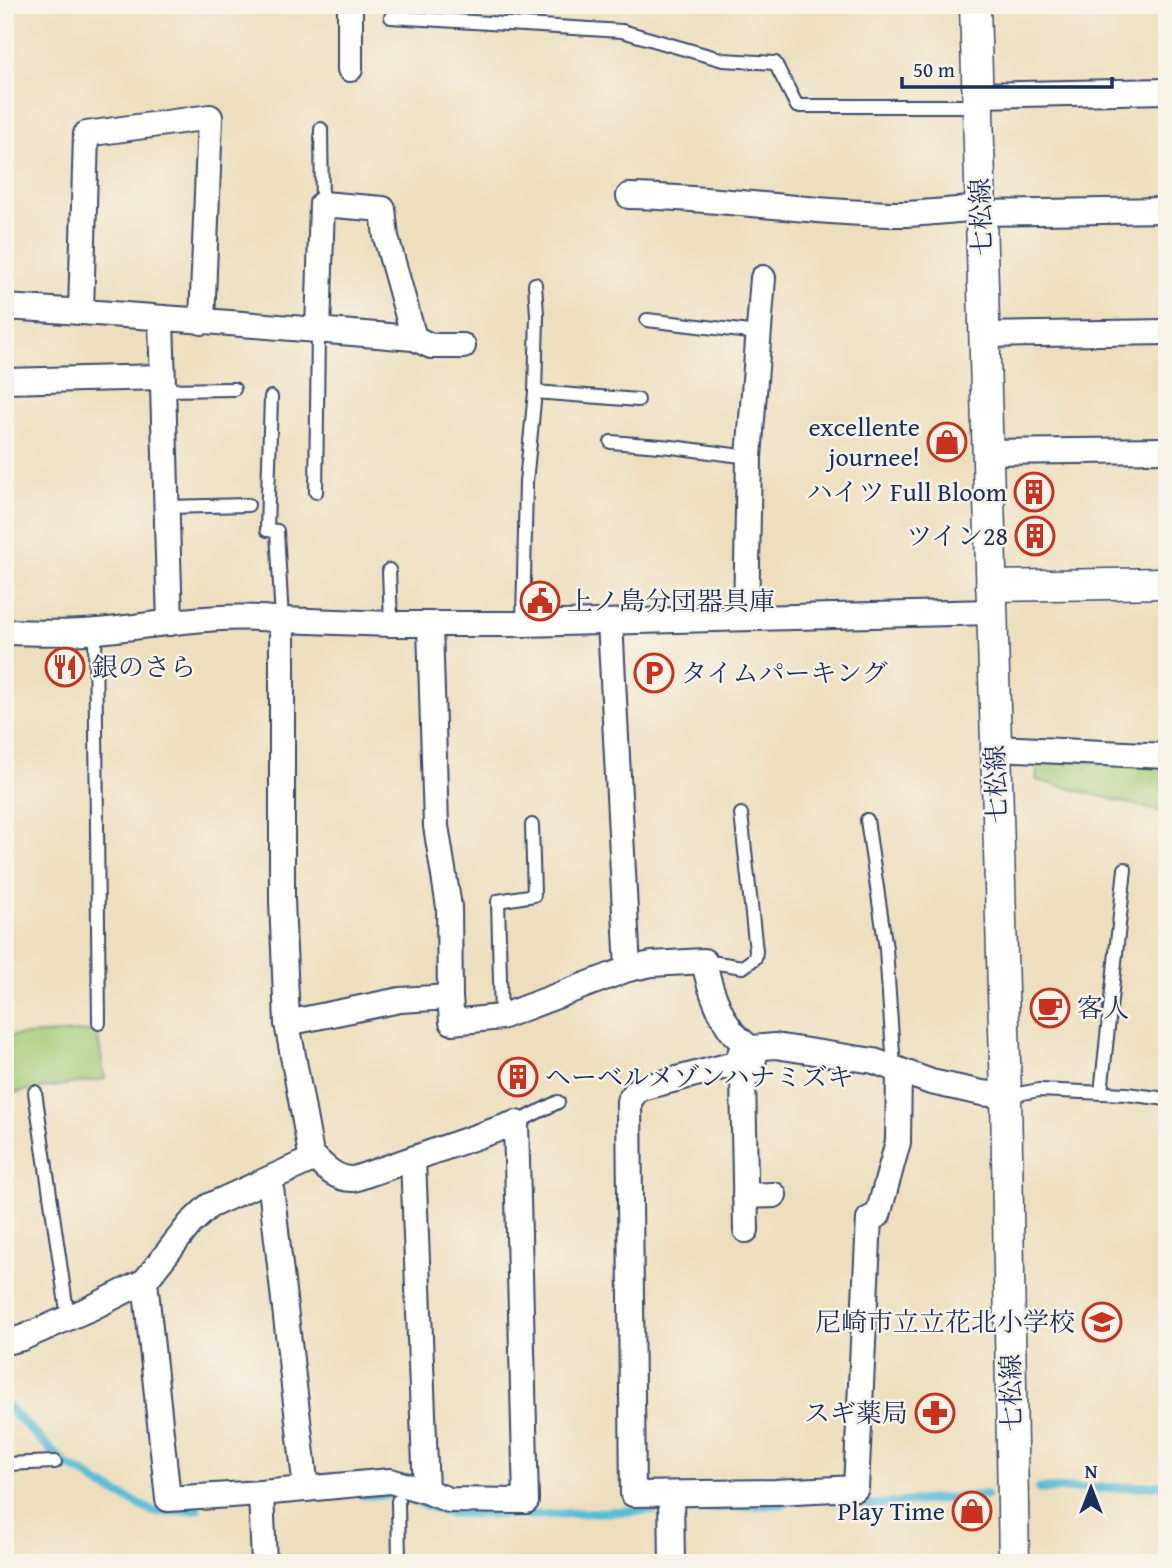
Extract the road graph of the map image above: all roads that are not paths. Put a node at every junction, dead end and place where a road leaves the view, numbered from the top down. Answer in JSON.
{"nodes":[{"id":1,"x":350,"y":5,"type":"edge"},
{"id":2,"x":975,"y":5,"type":"edge"},
{"id":3,"x":391,"y":17,"type":"dead end"},
{"id":4,"x":350,"y":69,"type":"dead end"},
{"id":5,"x":1167,"y":91,"type":"edge"},
{"id":6,"x":977,"y":100,"type":"junction"},
{"id":7,"x":321,"y":129,"type":"dead end"},
{"id":8,"x":629,"y":195,"type":"dead end"},
{"id":9,"x":322,"y":204,"type":"junction"},
{"id":10,"x":1167,"y":210,"type":"edge"},
{"id":11,"x":981,"y":211,"type":"junction"},
{"id":12,"x":763,"y":278,"type":"dead end"},
{"id":13,"x":534,"y":284,"type":"dead end"},
{"id":14,"x":5,"y":307,"type":"edge"},
{"id":15,"x":81,"y":312,"type":"junction"},
{"id":16,"x":161,"y":318,"type":"junction"},
{"id":17,"x":647,"y":320,"type":"dead end"},
{"id":18,"x":202,"y":322,"type":"junction"},
{"id":19,"x":318,"y":331,"type":"junction"},
{"id":20,"x":758,"y":332,"type":"junction"},
{"id":21,"x":1167,"y":332,"type":"edge"},
{"id":22,"x":984,"y":335,"type":"junction"},
{"id":23,"x":414,"y":338,"type":"junction"},
{"id":24,"x":463,"y":346,"type":"dead end"},
{"id":25,"x":5,"y":380,"type":"edge"},
{"id":26,"x":162,"y":384,"type":"junction"},
{"id":27,"x":234,"y":389,"type":"dead end"},
{"id":28,"x":534,"y":392,"type":"junction"},
{"id":29,"x":271,"y":397,"type":"dead end"},
{"id":30,"x":638,"y":400,"type":"dead end"},
{"id":31,"x":611,"y":442,"type":"dead end"},
{"id":32,"x":1167,"y":450,"type":"edge"},
{"id":33,"x":987,"y":452,"type":"junction"},
{"id":34,"x":749,"y":457,"type":"junction"},
{"id":35,"x":316,"y":492,"type":"dead end"},
{"id":36,"x":248,"y":505,"type":"dead end"},
{"id":37,"x":167,"y":507,"type":"junction"},
{"id":38,"x":389,"y":570,"type":"dead end"},
{"id":39,"x":1167,"y":583,"type":"edge"},
{"id":40,"x":991,"y":599,"type":"junction"},
{"id":41,"x":746,"y":618,"type":"junction"},
{"id":42,"x":282,"y":620,"type":"junction"},
{"id":43,"x":610,"y":622,"type":"junction"},
{"id":44,"x":170,"y":623,"type":"junction"},
{"id":45,"x":391,"y":624,"type":"junction"},
{"id":46,"x":523,"y":624,"type":"junction"},
{"id":47,"x":429,"y":625,"type":"junction"},
{"id":48,"x":94,"y":631,"type":"junction"},
{"id":49,"x":5,"y":632,"type":"edge"},
{"id":50,"x":995,"y":748,"type":"junction"},
{"id":51,"x":1167,"y":756,"type":"edge"},
{"id":52,"x":741,"y":814,"type":"dead end"},
{"id":53,"x":867,"y":820,"type":"dead end"},
{"id":54,"x":532,"y":825,"type":"dead end"},
{"id":55,"x":1125,"y":869,"type":"dead end"},
{"id":56,"x":704,"y":961,"type":"junction"},
{"id":57,"x":628,"y":969,"type":"junction"},
{"id":58,"x":450,"y":998,"type":"junction"},
{"id":59,"x":501,"y":1017,"type":"junction"},
{"id":60,"x":99,"y":1023,"type":"dead end"},
{"id":61,"x":287,"y":1023,"type":"junction"},
{"id":62,"x":751,"y":1048,"type":"junction"},
{"id":63,"x":896,"y":1069,"type":"junction"},
{"id":64,"x":35,"y":1092,"type":"dead end"},
{"id":65,"x":1101,"y":1093,"type":"junction"},
{"id":66,"x":1006,"y":1096,"type":"junction"},
{"id":67,"x":1167,"y":1099,"type":"edge"},
{"id":68,"x":558,"y":1102,"type":"dead end"},
{"id":69,"x":516,"y":1123,"type":"junction"},
{"id":70,"x":315,"y":1158,"type":"junction"},
{"id":71,"x":413,"y":1159,"type":"junction"},
{"id":72,"x":270,"y":1179,"type":"junction"},
{"id":73,"x":774,"y":1195,"type":"dead end"},
{"id":74,"x":745,"y":1196,"type":"junction"},
{"id":75,"x":746,"y":1230,"type":"dead end"},
{"id":76,"x":145,"y":1281,"type":"junction"},
{"id":77,"x":68,"y":1318,"type":"junction"},
{"id":78,"x":5,"y":1342,"type":"edge"},
{"id":79,"x":55,"y":1461,"type":"dead end"},
{"id":80,"x":5,"y":1464,"type":"edge"},
{"id":81,"x":306,"y":1489,"type":"junction"},
{"id":82,"x":426,"y":1491,"type":"junction"},
{"id":83,"x":261,"y":1493,"type":"junction"},
{"id":84,"x":671,"y":1494,"type":"junction"},
{"id":85,"x":398,"y":1501,"type":"dead end"},
{"id":86,"x":264,"y":1563,"type":"edge"},
{"id":87,"x":399,"y":1563,"type":"edge"},
{"id":88,"x":672,"y":1563,"type":"edge"},
{"id":89,"x":1014,"y":1563,"type":"edge"}],
"edges":[{"from":1,"to":4,"type":"street"},
{"from":2,"to":6,"type":"street","name":"七松線"},
{"from":3,"to":6,"type":"lane"},
{"from":5,"to":6,"type":"street"},
{"from":6,"to":11,"type":"street","name":"七松線"},
{"from":7,"to":9,"type":"lane"},
{"from":8,"to":11,"type":"street"},
{"from":9,"to":19,"type":"street"},
{"from":9,"to":23,"type":"street"},
{"from":10,"to":11,"type":"street"},
{"from":11,"to":22,"type":"street","name":"七松線"},
{"from":12,"to":20,"type":"street"},
{"from":13,"to":28,"type":"lane"},
{"from":14,"to":15,"type":"street"},
{"from":15,"to":16,"type":"street"},
{"from":15,"to":18,"type":"street"},
{"from":16,"to":18,"type":"street"},
{"from":16,"to":26,"type":"street"},
{"from":17,"to":20,"type":"lane"},
{"from":18,"to":19,"type":"street"},
{"from":19,"to":23,"type":"street"},
{"from":19,"to":35,"type":"lane"},
{"from":20,"to":34,"type":"street"},
{"from":21,"to":22,"type":"street"},
{"from":22,"to":33,"type":"street","name":"七松線"},
{"from":23,"to":24,"type":"street"},
{"from":25,"to":26,"type":"street"},
{"from":26,"to":27,"type":"lane"},
{"from":26,"to":37,"type":"street"},
{"from":28,"to":30,"type":"lane"},
{"from":28,"to":46,"type":"lane"},
{"from":29,"to":42,"type":"lane"},
{"from":31,"to":34,"type":"lane"},
{"from":32,"to":33,"type":"street"},
{"from":33,"to":40,"type":"street","name":"七松線"},
{"from":34,"to":41,"type":"street"},
{"from":36,"to":37,"type":"lane"},
{"from":37,"to":44,"type":"street"},
{"from":38,"to":45,"type":"lane"},
{"from":39,"to":40,"type":"street"},
{"from":40,"to":41,"type":"street"},
{"from":40,"to":50,"type":"street","name":"七松線"},
{"from":41,"to":43,"type":"street"},
{"from":42,"to":44,"type":"street"},
{"from":42,"to":45,"type":"street"},
{"from":42,"to":61,"type":"street"},
{"from":43,"to":46,"type":"street"},
{"from":43,"to":57,"type":"street"},
{"from":44,"to":48,"type":"street"},
{"from":45,"to":47,"type":"street"},
{"from":46,"to":47,"type":"street"},
{"from":47,"to":58,"type":"street"},
{"from":48,"to":49,"type":"street"},
{"from":48,"to":60,"type":"lane"},
{"from":50,"to":51,"type":"street"},
{"from":50,"to":66,"type":"street","name":"七松線"},
{"from":52,"to":56,"type":"lane"},
{"from":53,"to":63,"type":"lane"},
{"from":54,"to":59,"type":"lane"},
{"from":55,"to":65,"type":"lane"},
{"from":56,"to":57,"type":"street"},
{"from":56,"to":62,"type":"street"},
{"from":57,"to":59,"type":"street"},
{"from":58,"to":59,"type":"street"},
{"from":58,"to":61,"type":"street"},
{"from":61,"to":70,"type":"street"},
{"from":62,"to":63,"type":"street"},
{"from":62,"to":74,"type":"street"},
{"from":62,"to":84,"type":"street"},
{"from":63,"to":66,"type":"street"},
{"from":63,"to":84,"type":"street"},
{"from":64,"to":77,"type":"lane"},
{"from":65,"to":66,"type":"lane"},
{"from":65,"to":67,"type":"lane"},
{"from":66,"to":89,"type":"street","name":"七松線"},
{"from":68,"to":69,"type":"lane"},
{"from":69,"to":71,"type":"street"},
{"from":69,"to":82,"type":"street"},
{"from":70,"to":71,"type":"street"},
{"from":70,"to":72,"type":"street"},
{"from":71,"to":82,"type":"street"},
{"from":72,"to":76,"type":"street"},
{"from":72,"to":81,"type":"street"},
{"from":73,"to":74,"type":"street"},
{"from":74,"to":75,"type":"street"},
{"from":76,"to":77,"type":"street"},
{"from":76,"to":83,"type":"street"},
{"from":77,"to":78,"type":"street"},
{"from":79,"to":80,"type":"lane"},
{"from":81,"to":82,"type":"street"},
{"from":81,"to":83,"type":"street"},
{"from":83,"to":86,"type":"street"},
{"from":84,"to":88,"type":"street"},
{"from":85,"to":87,"type":"lane"}]}
